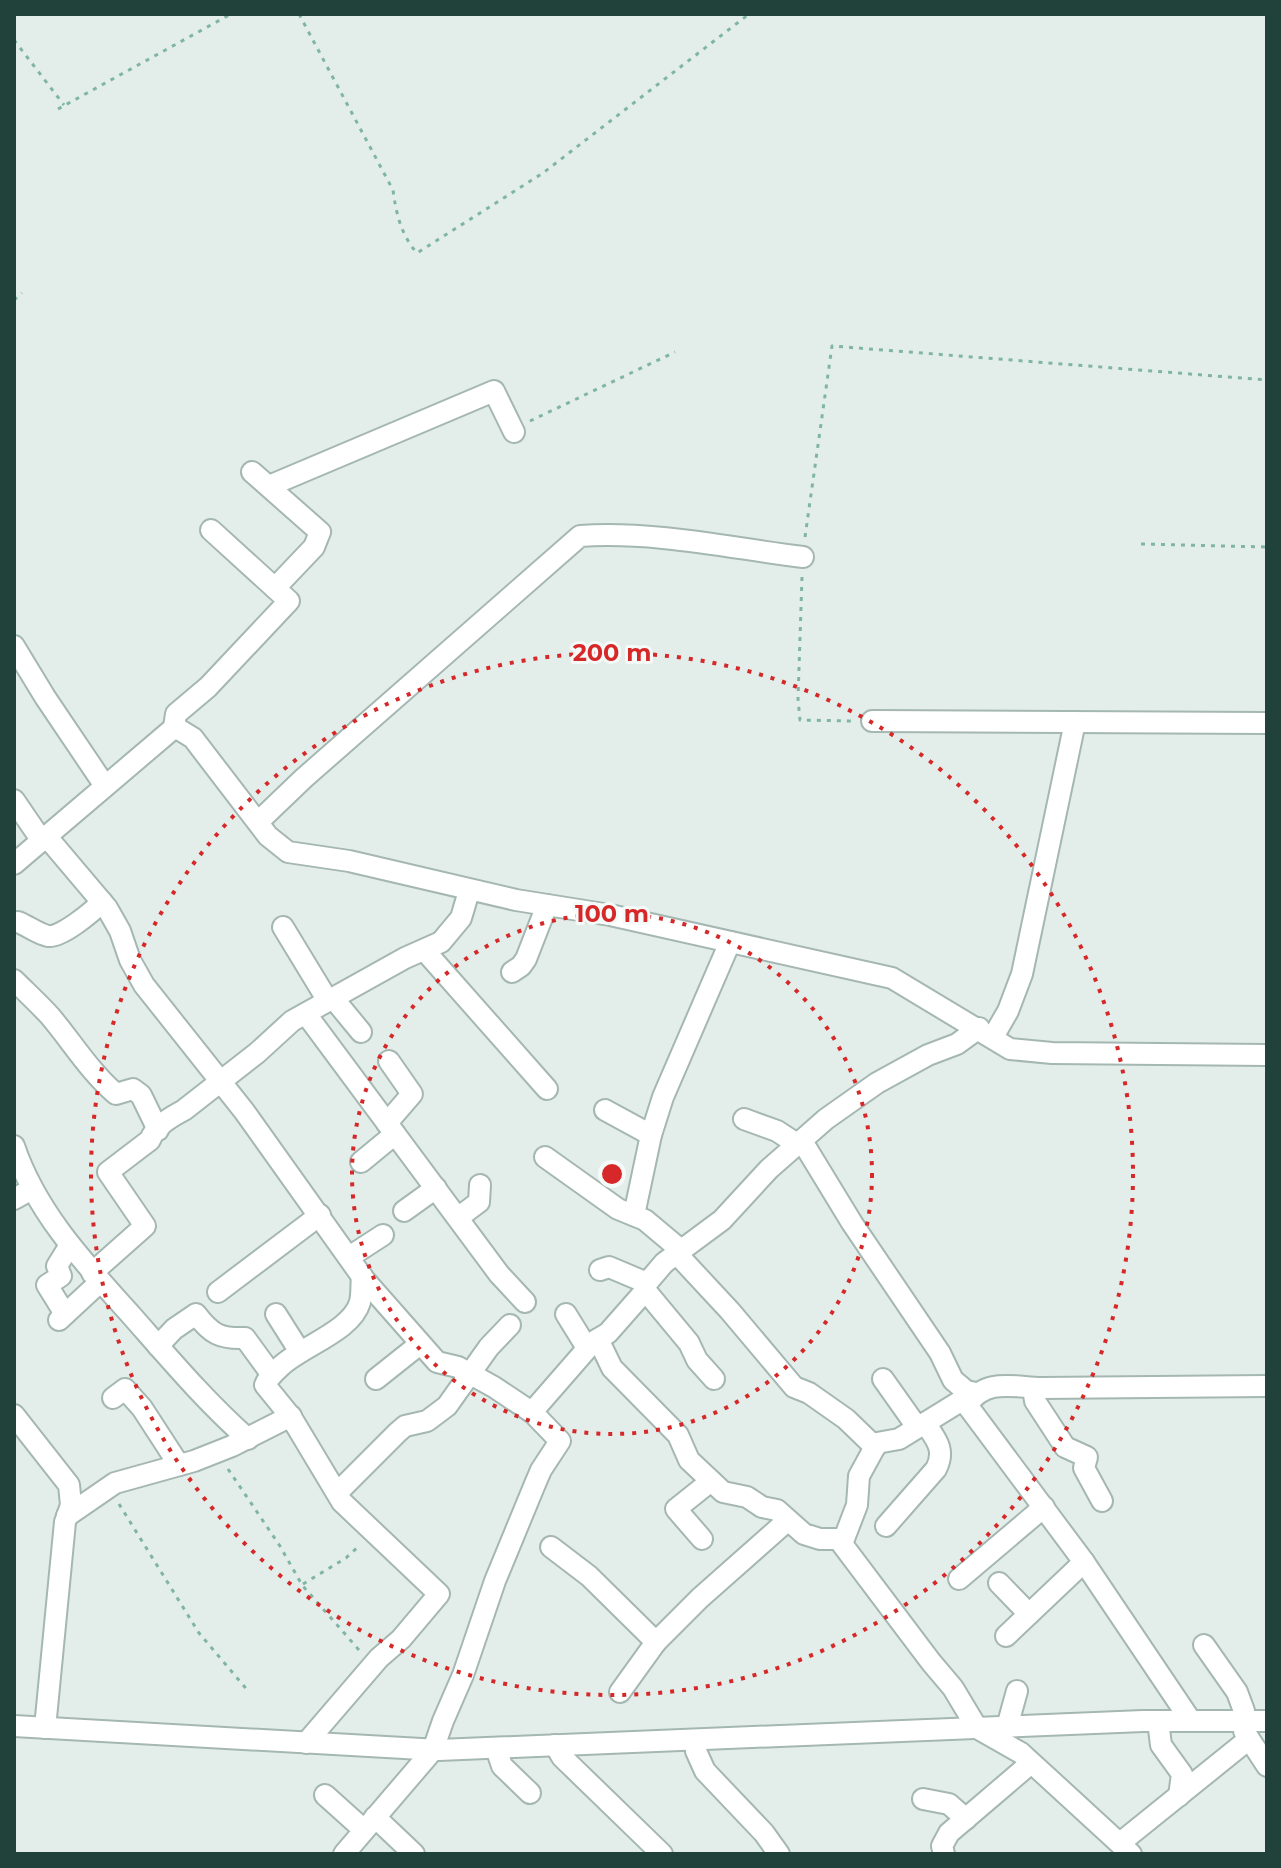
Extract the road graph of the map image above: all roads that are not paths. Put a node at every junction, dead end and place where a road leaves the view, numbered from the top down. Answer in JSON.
{"nodes":[{"id":1,"x":513,"y":431,"type":"road end"},
{"id":2,"x":252,"y":472,"type":"dead end"},
{"id":3,"x":269,"y":486,"type":"junction"},
{"id":4,"x":211,"y":530,"type":"dead end"},
{"id":5,"x":803,"y":557,"type":"dead end"},
{"id":6,"x":275,"y":588,"type":"junction"},
{"id":7,"x":14,"y":646,"type":"edge"},
{"id":8,"x":872,"y":721,"type":"dead end"},
{"id":9,"x":1075,"y":722,"type":"junction"},
{"id":10,"x":1267,"y":723,"type":"edge"},
{"id":11,"x":174,"y":727,"type":"junction"},
{"id":12,"x":105,"y":786,"type":"junction"},
{"id":13,"x":14,"y":800,"type":"edge"},
{"id":14,"x":258,"y":822,"type":"junction"},
{"id":15,"x":44,"y":839,"type":"junction"},
{"id":16,"x":14,"y":864,"type":"edge"},
{"id":17,"x":469,"y":891,"type":"junction"},
{"id":18,"x":102,"y":902,"type":"junction"},
{"id":19,"x":547,"y":905,"type":"junction"},
{"id":20,"x":18,"y":922,"type":"dead end"},
{"id":21,"x":283,"y":927,"type":"dead end"},
{"id":22,"x":730,"y":942,"type":"junction"},
{"id":23,"x":425,"y":951,"type":"junction"},
{"id":24,"x":512,"y":972,"type":"dead end"},
{"id":25,"x":14,"y":980,"type":"edge"},
{"id":26,"x":331,"y":1000,"type":"junction"},
{"id":27,"x":306,"y":1014,"type":"junction"},
{"id":28,"x":361,"y":1032,"type":"dead end"},
{"id":29,"x":986,"y":1032,"type":"junction"},
{"id":30,"x":1267,"y":1055,"type":"edge"},
{"id":31,"x":389,"y":1061,"type":"dead end"},
{"id":32,"x":220,"y":1081,"type":"junction"},
{"id":33,"x":547,"y":1089,"type":"dead end"},
{"id":34,"x":605,"y":1110,"type":"dead end"},
{"id":35,"x":744,"y":1119,"type":"dead end"},
{"id":36,"x":391,"y":1129,"type":"junction"},
{"id":37,"x":158,"y":1130,"type":"junction"},
{"id":38,"x":651,"y":1135,"type":"junction"},
{"id":39,"x":799,"y":1142,"type":"junction"},
{"id":40,"x":14,"y":1146,"type":"edge"},
{"id":41,"x":545,"y":1157,"type":"dead end"},
{"id":42,"x":361,"y":1162,"type":"dead end"},
{"id":43,"x":480,"y":1185,"type":"dead end"},
{"id":44,"x":436,"y":1188,"type":"junction"},
{"id":45,"x":23,"y":1194,"type":"edge"},
{"id":46,"x":404,"y":1211,"type":"dead end"},
{"id":47,"x":320,"y":1215,"type":"junction"},
{"id":48,"x":634,"y":1215,"type":"junction"},
{"id":49,"x":459,"y":1217,"type":"junction"},
{"id":50,"x":383,"y":1235,"type":"dead end"},
{"id":51,"x":70,"y":1245,"type":"junction"},
{"id":52,"x":679,"y":1252,"type":"junction"},
{"id":53,"x":349,"y":1257,"type":"junction"},
{"id":54,"x":600,"y":1270,"type":"dead end"},
{"id":55,"x":362,"y":1276,"type":"junction"},
{"id":56,"x":96,"y":1277,"type":"junction"},
{"id":57,"x":646,"y":1287,"type":"junction"},
{"id":58,"x":218,"y":1292,"type":"dead end"},
{"id":59,"x":525,"y":1302,"type":"dead end"},
{"id":60,"x":276,"y":1314,"type":"dead end"},
{"id":61,"x":566,"y":1314,"type":"dead end"},
{"id":62,"x":510,"y":1325,"type":"dead end"},
{"id":63,"x":593,"y":1343,"type":"junction"},
{"id":64,"x":420,"y":1344,"type":"junction"},
{"id":65,"x":158,"y":1346,"type":"junction"},
{"id":66,"x":300,"y":1352,"type":"junction"},
{"id":67,"x":470,"y":1374,"type":"junction"},
{"id":68,"x":272,"y":1375,"type":"junction"},
{"id":69,"x":376,"y":1379,"type":"dead end"},
{"id":70,"x":714,"y":1379,"type":"dead end"},
{"id":71,"x":883,"y":1379,"type":"dead end"},
{"id":72,"x":1267,"y":1386,"type":"edge"},
{"id":73,"x":1033,"y":1388,"type":"junction"},
{"id":74,"x":113,"y":1398,"type":"dead end"},
{"id":75,"x":972,"y":1399,"type":"junction"},
{"id":76,"x":532,"y":1412,"type":"junction"},
{"id":77,"x":14,"y":1415,"type":"edge"},
{"id":78,"x":291,"y":1416,"type":"junction"},
{"id":79,"x":921,"y":1425,"type":"junction"},
{"id":80,"x":248,"y":1439,"type":"junction"},
{"id":81,"x":875,"y":1447,"type":"junction"},
{"id":82,"x":179,"y":1465,"type":"junction"},
{"id":83,"x":711,"y":1481,"type":"junction"},
{"id":84,"x":337,"y":1493,"type":"junction"},
{"id":85,"x":1102,"y":1501,"type":"dead end"},
{"id":86,"x":1044,"y":1507,"type":"junction"},
{"id":87,"x":67,"y":1516,"type":"junction"},
{"id":88,"x":787,"y":1521,"type":"junction"},
{"id":89,"x":886,"y":1526,"type":"dead end"},
{"id":90,"x":702,"y":1539,"type":"dead end"},
{"id":91,"x":843,"y":1539,"type":"junction"},
{"id":92,"x":551,"y":1547,"type":"dead end"},
{"id":93,"x":1084,"y":1562,"type":"junction"},
{"id":94,"x":959,"y":1579,"type":"dead end"},
{"id":95,"x":999,"y":1583,"type":"dead end"},
{"id":96,"x":1029,"y":1614,"type":"junction"},
{"id":97,"x":1006,"y":1636,"type":"dead end"},
{"id":98,"x":656,"y":1642,"type":"junction"},
{"id":99,"x":1204,"y":1645,"type":"dead end"},
{"id":100,"x":1017,"y":1691,"type":"dead end"},
{"id":101,"x":620,"y":1692,"type":"dead end"},
{"id":102,"x":1158,"y":1721,"type":"junction"},
{"id":103,"x":1191,"y":1721,"type":"junction"},
{"id":104,"x":1267,"y":1721,"type":"edge"},
{"id":105,"x":14,"y":1726,"type":"edge"},
{"id":106,"x":1007,"y":1727,"type":"junction"},
{"id":107,"x":45,"y":1728,"type":"junction"},
{"id":108,"x":977,"y":1728,"type":"junction"},
{"id":109,"x":1246,"y":1730,"type":"junction"},
{"id":110,"x":695,"y":1740,"type":"junction"},
{"id":111,"x":306,"y":1743,"type":"junction"},
{"id":112,"x":555,"y":1745,"type":"junction"},
{"id":113,"x":496,"y":1748,"type":"junction"},
{"id":114,"x":433,"y":1750,"type":"junction"},
{"id":115,"x":1031,"y":1763,"type":"junction"},
{"id":116,"x":1267,"y":1766,"type":"edge"},
{"id":117,"x":530,"y":1793,"type":"dead end"},
{"id":118,"x":325,"y":1795,"type":"dead end"},
{"id":119,"x":1179,"y":1796,"type":"junction"},
{"id":120,"x":923,"y":1799,"type":"dead end"},
{"id":121,"x":966,"y":1819,"type":"junction"},
{"id":122,"x":370,"y":1824,"type":"junction"},
{"id":123,"x":1126,"y":1849,"type":"edge"},
{"id":124,"x":344,"y":1854,"type":"edge"},
{"id":125,"x":414,"y":1854,"type":"edge"},
{"id":126,"x":662,"y":1854,"type":"edge"},
{"id":127,"x":779,"y":1854,"type":"edge"},
{"id":128,"x":944,"y":1854,"type":"edge"}],
"edges":[{"from":1,"to":3,"type":"street"},
{"from":2,"to":3,"type":"street"},
{"from":3,"to":6,"type":"street"},
{"from":4,"to":6,"type":"street"},
{"from":5,"to":14,"type":"street"},
{"from":6,"to":11,"type":"street"},
{"from":7,"to":12,"type":"street"},
{"from":8,"to":9,"type":"street"},
{"from":9,"to":10,"type":"street"},
{"from":9,"to":29,"type":"street"},
{"from":11,"to":12,"type":"street"},
{"from":11,"to":14,"type":"street"},
{"from":12,"to":15,"type":"street"},
{"from":13,"to":15,"type":"street"},
{"from":14,"to":17,"type":"street"},
{"from":15,"to":16,"type":"street"},
{"from":15,"to":18,"type":"street"},
{"from":17,"to":19,"type":"street"},
{"from":17,"to":23,"type":"street"},
{"from":18,"to":20,"type":"street"},
{"from":18,"to":32,"type":"street"},
{"from":19,"to":22,"type":"street"},
{"from":19,"to":24,"type":"street"},
{"from":21,"to":26,"type":"street"},
{"from":22,"to":29,"type":"street"},
{"from":22,"to":38,"type":"street"},
{"from":23,"to":26,"type":"street"},
{"from":23,"to":33,"type":"street"},
{"from":25,"to":37,"type":"street"},
{"from":26,"to":27,"type":"street"},
{"from":26,"to":28,"type":"street"},
{"from":27,"to":32,"type":"street"},
{"from":27,"to":36,"type":"street"},
{"from":29,"to":30,"type":"street"},
{"from":29,"to":39,"type":"street"},
{"from":31,"to":36,"type":"street"},
{"from":32,"to":37,"type":"street"},
{"from":32,"to":47,"type":"street"},
{"from":34,"to":38,"type":"street"},
{"from":35,"to":39,"type":"street"},
{"from":36,"to":42,"type":"street"},
{"from":36,"to":44,"type":"street"},
{"from":37,"to":56,"type":"street"},
{"from":38,"to":48,"type":"street"},
{"from":39,"to":52,"type":"street"},
{"from":39,"to":75,"type":"street"},
{"from":40,"to":45,"type":"street"},
{"from":41,"to":48,"type":"street"},
{"from":43,"to":49,"type":"street"},
{"from":44,"to":46,"type":"street"},
{"from":44,"to":49,"type":"street"},
{"from":45,"to":51,"type":"street"},
{"from":47,"to":53,"type":"street"},
{"from":47,"to":58,"type":"street"},
{"from":48,"to":52,"type":"street"},
{"from":49,"to":59,"type":"street"},
{"from":50,"to":53,"type":"street"},
{"from":51,"to":56,"type":"street"},
{"from":51,"to":56,"type":"street"},
{"from":52,"to":57,"type":"street"},
{"from":52,"to":81,"type":"street"},
{"from":53,"to":55,"type":"street"},
{"from":54,"to":57,"type":"street"},
{"from":55,"to":64,"type":"street"},
{"from":55,"to":66,"type":"street"},
{"from":56,"to":65,"type":"street"},
{"from":57,"to":63,"type":"street"},
{"from":57,"to":70,"type":"street"},
{"from":60,"to":66,"type":"street"},
{"from":61,"to":63,"type":"street"},
{"from":62,"to":67,"type":"street"},
{"from":63,"to":76,"type":"street"},
{"from":63,"to":83,"type":"street"},
{"from":64,"to":67,"type":"street"},
{"from":64,"to":69,"type":"street"},
{"from":65,"to":68,"type":"street"},
{"from":65,"to":80,"type":"street"},
{"from":66,"to":68,"type":"street"},
{"from":67,"to":76,"type":"street"},
{"from":67,"to":84,"type":"street"},
{"from":68,"to":78,"type":"street"},
{"from":71,"to":79,"type":"street"},
{"from":72,"to":73,"type":"street"},
{"from":73,"to":75,"type":"street"},
{"from":73,"to":85,"type":"street"},
{"from":74,"to":82,"type":"street"},
{"from":75,"to":79,"type":"street"},
{"from":75,"to":86,"type":"street"},
{"from":76,"to":114,"type":"street"},
{"from":77,"to":87,"type":"street"},
{"from":78,"to":80,"type":"street"},
{"from":78,"to":84,"type":"street"},
{"from":79,"to":81,"type":"street"},
{"from":79,"to":89,"type":"street"},
{"from":80,"to":82,"type":"street"},
{"from":81,"to":91,"type":"street"},
{"from":82,"to":87,"type":"street"},
{"from":83,"to":88,"type":"street"},
{"from":83,"to":90,"type":"street"},
{"from":84,"to":111,"type":"street"},
{"from":86,"to":93,"type":"street"},
{"from":86,"to":94,"type":"street"},
{"from":87,"to":107,"type":"street"},
{"from":88,"to":91,"type":"street"},
{"from":88,"to":98,"type":"street"},
{"from":91,"to":108,"type":"street"},
{"from":92,"to":98,"type":"street"},
{"from":93,"to":96,"type":"street"},
{"from":93,"to":103,"type":"street"},
{"from":95,"to":96,"type":"street"},
{"from":96,"to":97,"type":"street"},
{"from":98,"to":101,"type":"street"},
{"from":99,"to":109,"type":"street"},
{"from":100,"to":106,"type":"street"},
{"from":102,"to":103,"type":"street"},
{"from":102,"to":106,"type":"street"},
{"from":102,"to":119,"type":"street"},
{"from":103,"to":109,"type":"street"},
{"from":104,"to":109,"type":"street"},
{"from":105,"to":107,"type":"street"},
{"from":106,"to":108,"type":"street"},
{"from":107,"to":111,"type":"street"},
{"from":108,"to":110,"type":"street"},
{"from":108,"to":115,"type":"street"},
{"from":109,"to":116,"type":"street"},
{"from":109,"to":119,"type":"street"},
{"from":110,"to":112,"type":"street"},
{"from":110,"to":127,"type":"street"},
{"from":111,"to":114,"type":"street"},
{"from":112,"to":113,"type":"street"},
{"from":112,"to":126,"type":"street"},
{"from":113,"to":114,"type":"street"},
{"from":113,"to":117,"type":"street"},
{"from":114,"to":122,"type":"street"},
{"from":115,"to":121,"type":"street"},
{"from":115,"to":123,"type":"street"},
{"from":118,"to":122,"type":"street"},
{"from":119,"to":123,"type":"street"},
{"from":120,"to":121,"type":"street"},
{"from":121,"to":128,"type":"street"},
{"from":122,"to":124,"type":"street"},
{"from":122,"to":125,"type":"street"}]}
